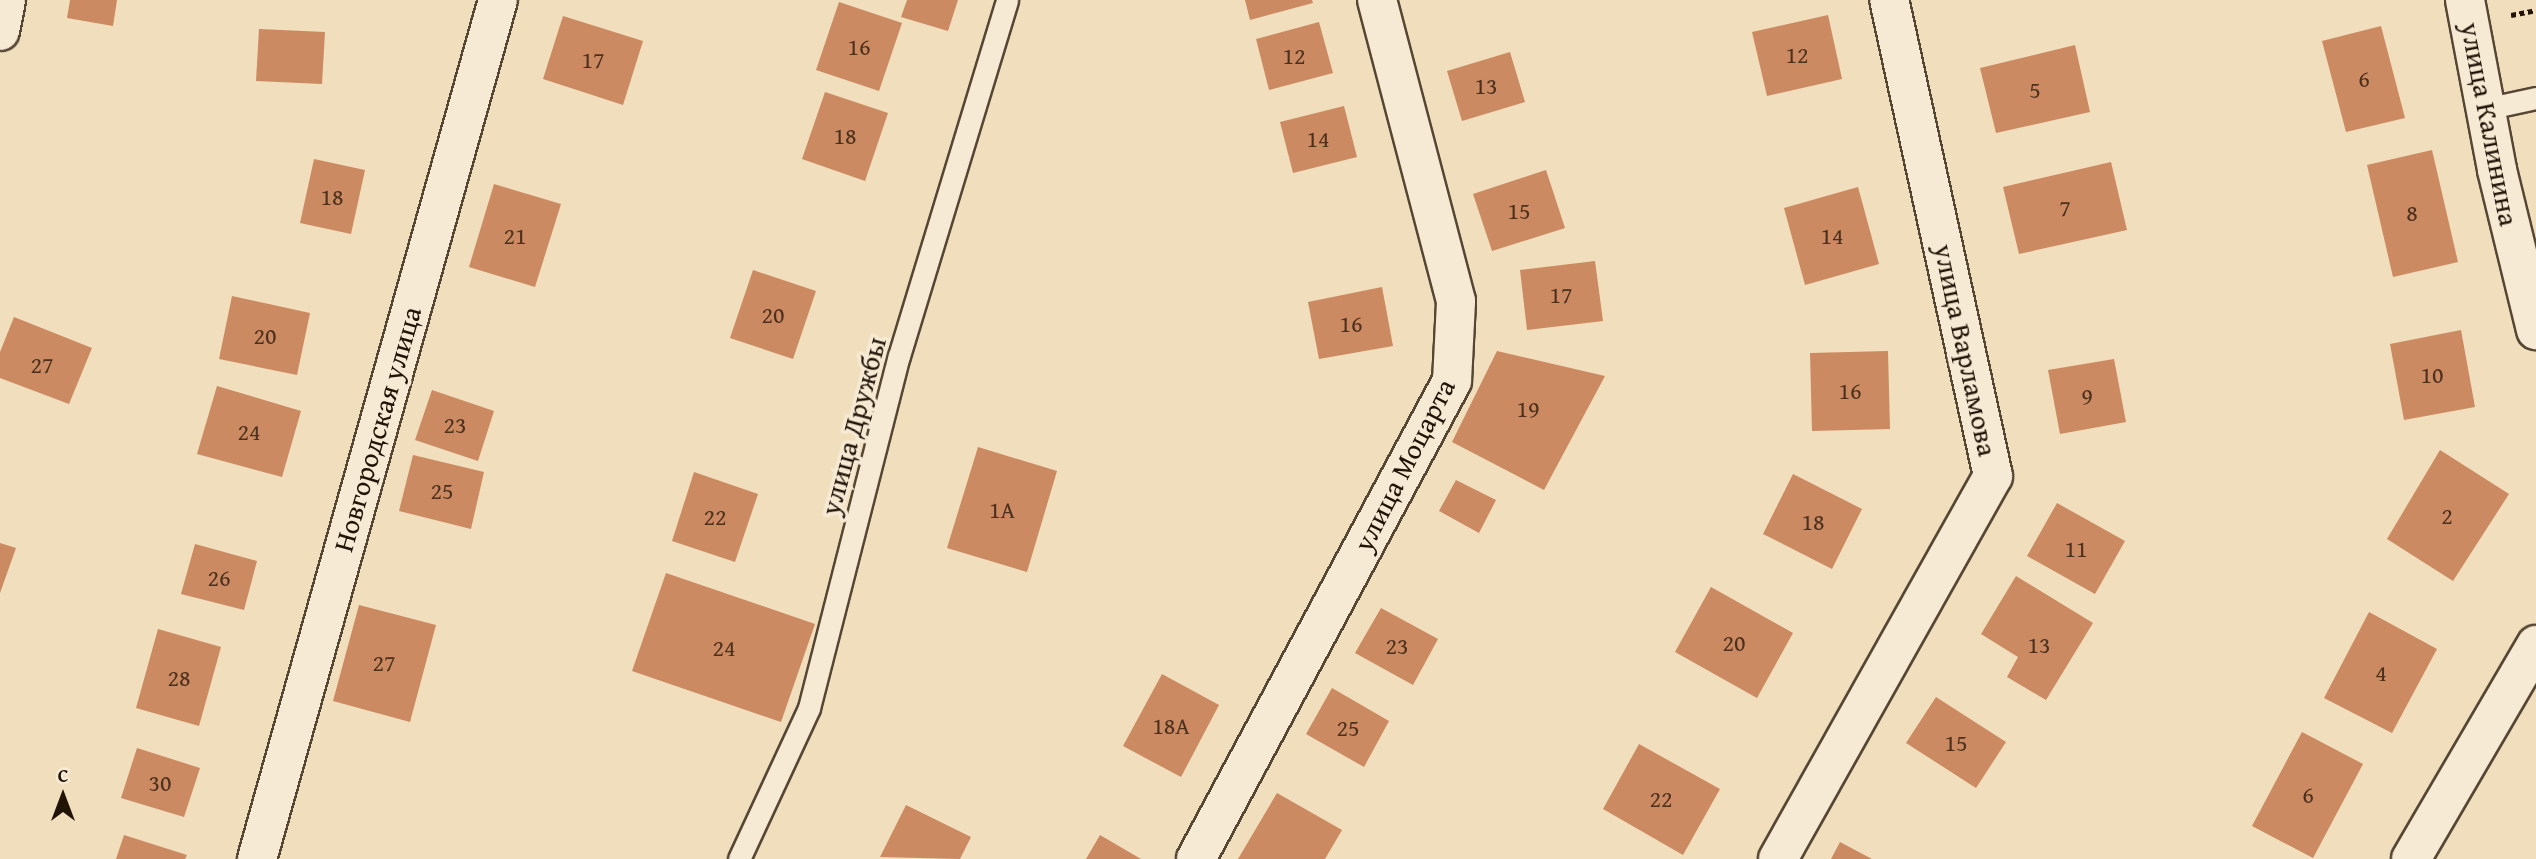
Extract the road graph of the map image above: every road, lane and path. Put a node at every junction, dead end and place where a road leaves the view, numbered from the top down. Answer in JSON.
{"nodes":[{"id":1,"x":6,"y":0,"type":"edge"},
{"id":2,"x":498,"y":0,"type":"edge"},
{"id":3,"x":1007,"y":0,"type":"edge"},
{"id":4,"x":1377,"y":0,"type":"edge"},
{"id":5,"x":1889,"y":0,"type":"edge"},
{"id":6,"x":2465,"y":0,"type":"edge"},
{"id":7,"x":0,"y":31,"type":"edge"},
{"id":8,"x":2536,"y":98,"type":"edge"},
{"id":9,"x":2485,"y":109,"type":"junction"},
{"id":10,"x":2528,"y":262,"type":"edge"},
{"id":11,"x":2536,"y":330,"type":"edge"},
{"id":12,"x":2536,"y":645,"type":"edge"},
{"id":13,"x":257,"y":859,"type":"edge"},
{"id":14,"x":739,"y":859,"type":"edge"},
{"id":15,"x":1196,"y":859,"type":"edge"},
{"id":16,"x":1778,"y":859,"type":"edge"},
{"id":17,"x":2411,"y":859,"type":"edge"}],
"edges":[{"from":1,"to":7,"type":"street"},
{"from":2,"to":13,"type":"street","name":"Новгородская улица"},
{"from":3,"to":14,"type":"lane","name":"улица Дружбы"},
{"from":4,"to":15,"type":"street","name":"улица Моцарта"},
{"from":5,"to":16,"type":"street","name":"улица Варламова"},
{"from":6,"to":9,"type":"street","name":"улица Калинина"},
{"from":8,"to":9,"type":"lane"},
{"from":9,"to":10,"type":"street","name":"улица Калинина"},
{"from":10,"to":11,"type":"street","name":"улица Калинина"},
{"from":12,"to":17,"type":"street"}]}
